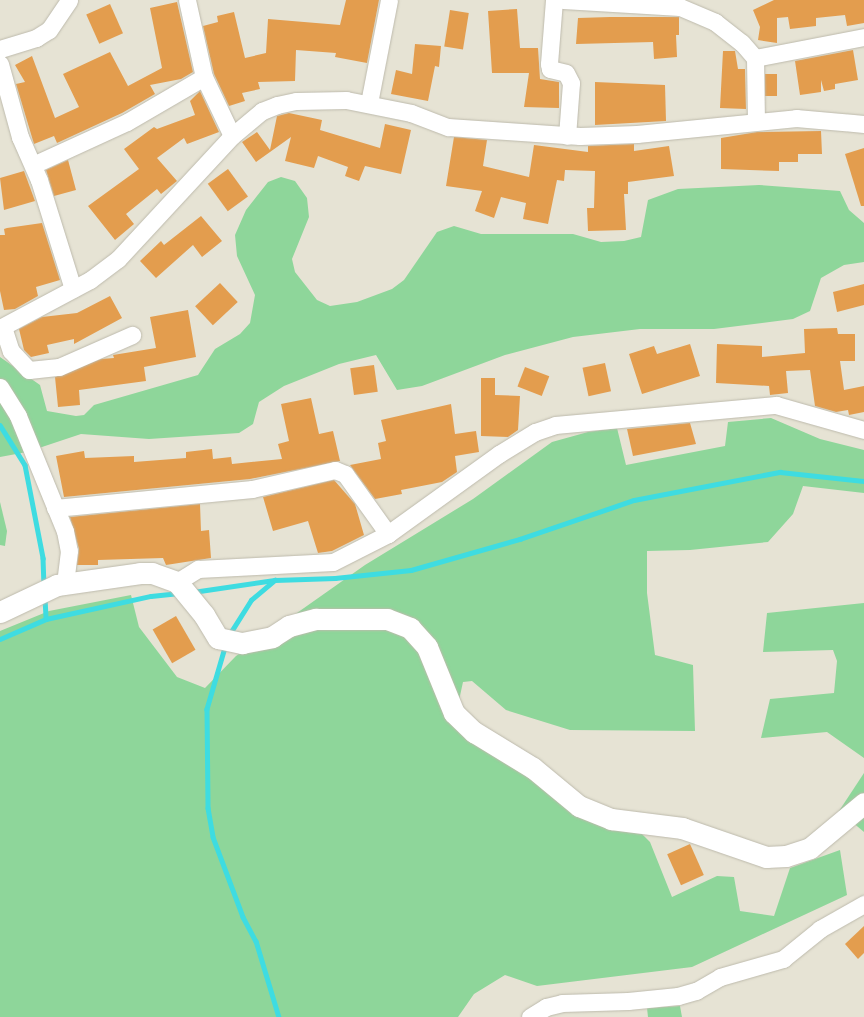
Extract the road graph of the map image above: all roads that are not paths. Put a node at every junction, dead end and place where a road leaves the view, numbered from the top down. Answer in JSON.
{"nodes":[{"id":1,"x":69,"y":0,"type":"edge"},
{"id":2,"x":187,"y":0,"type":"edge"},
{"id":3,"x":388,"y":0,"type":"edge"},
{"id":4,"x":554,"y":0,"type":"edge"},
{"id":5,"x":564,"y":0,"type":"edge"},
{"id":6,"x":864,"y":37,"type":"edge"},
{"id":7,"x":0,"y":49,"type":"edge"},
{"id":8,"x":755,"y":58,"type":"junction"},
{"id":9,"x":0,"y":64,"type":"edge"},
{"id":10,"x":204,"y":77,"type":"junction"},
{"id":11,"x":369,"y":103,"type":"junction"},
{"id":12,"x":756,"y":121,"type":"junction"},
{"id":13,"x":864,"y":124,"type":"edge"},
{"id":14,"x":232,"y":136,"type":"junction"},
{"id":15,"x":567,"y":136,"type":"junction"},
{"id":16,"x":33,"y":165,"type":"junction"},
{"id":17,"x":73,"y":289,"type":"junction"},
{"id":18,"x":2,"y":327,"type":"edge"},
{"id":19,"x":132,"y":335,"type":"dead end"},
{"id":20,"x":0,"y":387,"type":"edge"},
{"id":21,"x":864,"y":430,"type":"edge"},
{"id":22,"x":55,"y":508,"type":"junction"},
{"id":23,"x":388,"y":534,"type":"junction"},
{"id":24,"x":177,"y":582,"type":"junction"},
{"id":25,"x":61,"y":584,"type":"junction"},
{"id":26,"x":0,"y":612,"type":"edge"},
{"id":27,"x":864,"y":803,"type":"edge"},
{"id":28,"x":864,"y":904,"type":"edge"},
{"id":29,"x":530,"y":1017,"type":"edge"}],
"edges":[{"from":1,"to":7,"type":"street"},
{"from":2,"to":10,"type":"street"},
{"from":3,"to":11,"type":"street"},
{"from":4,"to":15,"type":"street"},
{"from":5,"to":8,"type":"street"},
{"from":6,"to":8,"type":"street"},
{"from":8,"to":12,"type":"street"},
{"from":9,"to":16,"type":"street"},
{"from":10,"to":14,"type":"street"},
{"from":10,"to":16,"type":"street"},
{"from":11,"to":14,"type":"street"},
{"from":11,"to":15,"type":"street"},
{"from":12,"to":13,"type":"street"},
{"from":12,"to":15,"type":"street"},
{"from":14,"to":17,"type":"street"},
{"from":16,"to":17,"type":"street"},
{"from":17,"to":18,"type":"street"},
{"from":18,"to":19,"type":"street"},
{"from":20,"to":22,"type":"street"},
{"from":21,"to":23,"type":"street"},
{"from":22,"to":23,"type":"street"},
{"from":22,"to":25,"type":"street"},
{"from":23,"to":24,"type":"street"},
{"from":24,"to":25,"type":"street"},
{"from":24,"to":27,"type":"street"},
{"from":25,"to":26,"type":"street"},
{"from":28,"to":29,"type":"street"}]}
